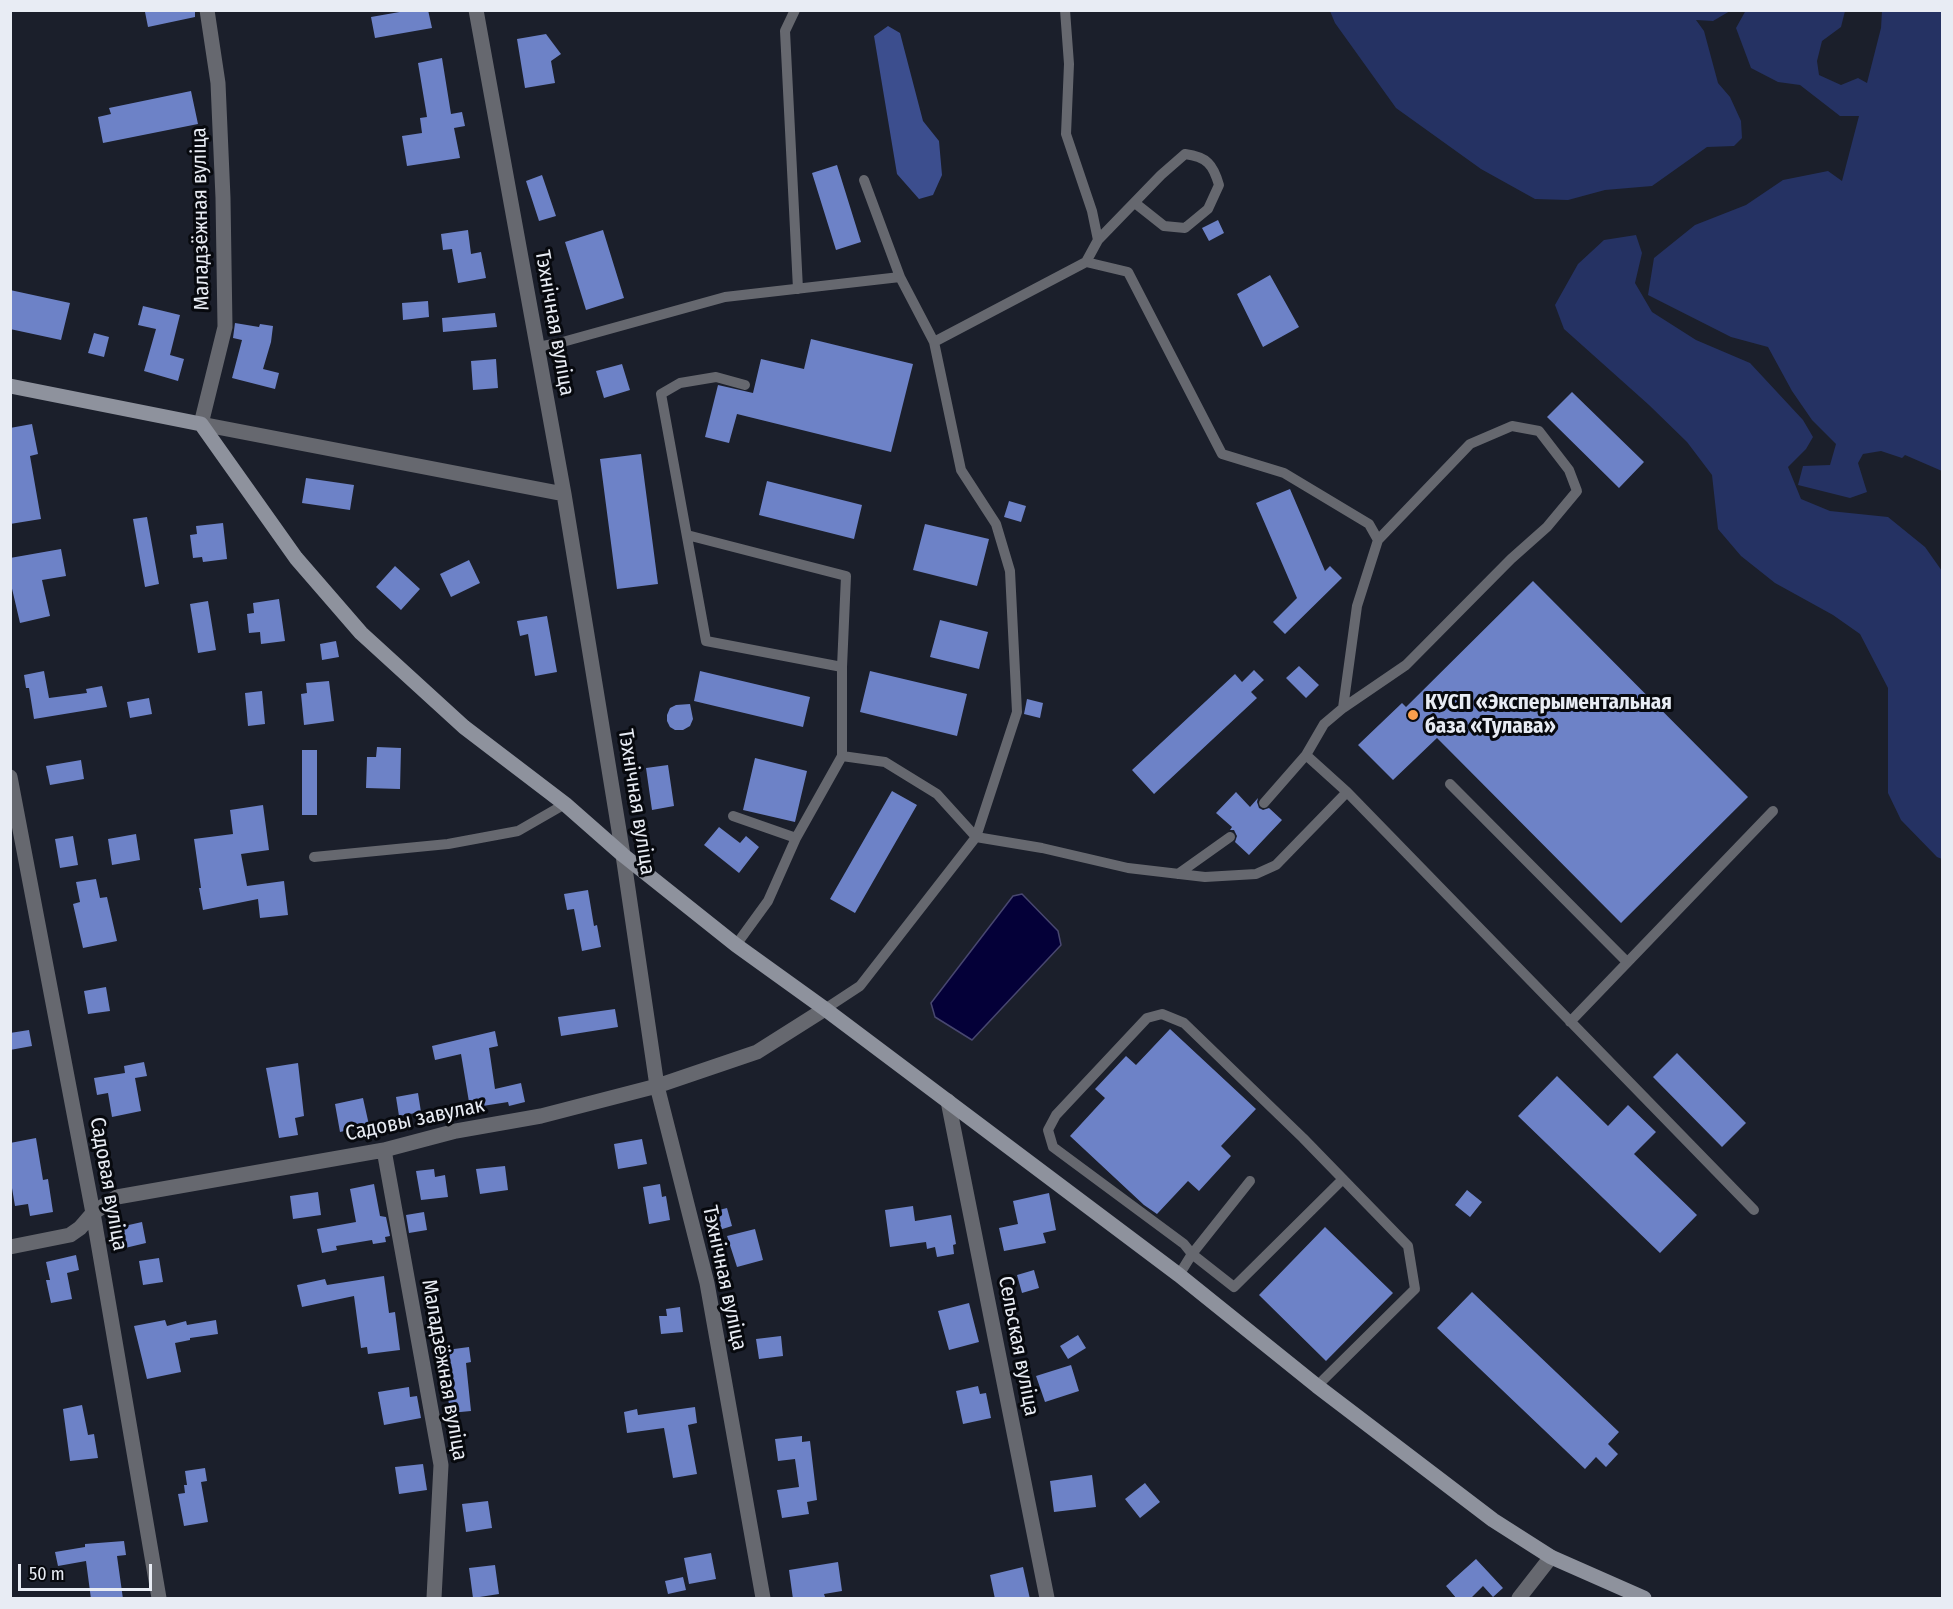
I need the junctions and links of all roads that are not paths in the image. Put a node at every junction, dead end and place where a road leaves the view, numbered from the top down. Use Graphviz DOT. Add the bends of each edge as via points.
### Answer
graph roads {
  1 [pos="207,10"];
  2 [pos="476,10"];
  3 [pos="795,10"];
  4 [pos="1065,10"];
  5 [pos="864,180"];
  6 [pos="1135,203"];
  7 [pos="1098,240"];
  8 [pos="1086,262"];
  9 [pos="900,277"];
  10 [pos="798,288"];
  11 [pos="934,342"];
  12 [pos="537,347"];
  13 [pos="745,385"];
  14 [pos="10,386"];
  15 [pos="201,424"];
  16 [pos="564,494"];
  17 [pos="687,535"];
  18 [pos="1378,540"];
  19 [pos="842,667"];
  20 [pos="1342,708"];
  21 [pos="1306,754"];
  22 [pos="842,756"];
  23 [pos="10,777"];
  24 [pos="1450,784"];
  25 [pos="1347,792"];
  26 [pos="1264,803"];
  27 [pos="565,804"];
  28 [pos="1773,811"];
  29 [pos="733,816"];
  30 [pos="976,837"];
  31 [pos="1230,837"];
  32 [pos="796,838"];
  33 [pos="623,855"];
  34 [pos="314,857"];
  35 [pos="1178,874"];
  36 [pos="736,945"];
  37 [pos="1627,962"];
  38 [pos="825,1009"];
  39 [pos="1570,1022"];
  40 [pos="657,1086"];
  41 [pos="948,1101"];
  42 [pos="384,1150"];
  43 [pos="1343,1179"];
  44 [pos="1250,1181"];
  45 [pos="1754,1210"];
  46 [pos="93,1213"];
  47 [pos="10,1247"];
  48 [pos="1192,1254"];
  49 [pos="1179,1275"];
  50 [pos="1317,1386"];
  51 [pos="1551,1557"];
  52 [pos="159,1599"];
  53 [pos="434,1599"];
  54 [pos="763,1599"];
  55 [pos="1047,1599"];
  56 [pos="1519,1599"];
  57 [pos="1644,1599"];
  1 -- 15 [label="street, Маладзёжная вуліца" via="218,83 225,327"];
  2 -- 12 [label="street, Тэхнічная вуліца"];
  3 -- 10 [label="lane" via="785,31"];
  4 -- 7 [label="lane" via="1069,64 1066,134"];
  5 -- 9 [label="lane"];
  6 -- 6 [label="lane" via="1185,154 1200,156 1214,169 1219,185 1208,209 1185,228 1164,226"];
  6 -- 7 [label="lane"];
  7 -- 8 [label="lane"];
  8 -- 11 [label="lane"];
  8 -- 18 [label="lane" via="1128,272 1222,454 1284,473 1369,524"];
  9 -- 10 [label="lane"];
  9 -- 11 [label="lane"];
  10 -- 12 [label="lane" via="725,297"];
  11 -- 30 [label="lane" via="962,470 996,524 1010,571 1017,712"];
  12 -- 16 [label="street, Тэхнічная вуліца"];
  13 -- 17 [label="lane" via="716,377 680,383 661,394"];
  14 -- 15 [label="street"];
  15 -- 16 [label="street"];
  15 -- 27 [label="street" via="296,558 361,633 464,727"];
  16 -- 33 [label="street, Тэхнічная вуліца"];
  17 -- 19 [label="lane" via="706,641"];
  17 -- 19 [label="lane" via="846,576"];
  18 -- 20 [label="lane" via="1357,606"];
  18 -- 20 [label="lane" via="1470,444 1512,426 1539,431 1569,470 1577,491 1547,527 1406,665"];
  19 -- 22 [label="lane"];
  20 -- 21 [label="lane" via="1324,724"];
  21 -- 25 [label="lane"];
  21 -- 26 [label="lane"];
  22 -- 30 [label="lane" via="885,762 937,794"];
  22 -- 32 [label="lane"];
  23 -- 46 [label="street, Садовая вуліца"];
  24 -- 37 [label="lane"];
  25 -- 35 [label="lane" via="1276,865 1256,874"];
  25 -- 39 [label="lane"];
  27 -- 33 [label="street"];
  27 -- 34 [label="lane" via="518,831 448,844"];
  28 -- 37 [label="lane"];
  29 -- 32 [label="lane"];
  30 -- 35 [label="lane" via="1128,868"];
  30 -- 38 [label="lane" via="860,986"];
  31 -- 35 [label="lane"];
  32 -- 36 [label="lane" via="768,902"];
  33 -- 36 [label="street"];
  33 -- 40 [label="street, Тэхнічная вуліца"];
  36 -- 38 [label="street"];
  37 -- 39 [label="lane"];
  38 -- 40 [label="street, Садовы завулак" via="757,1052"];
  38 -- 41 [label="street"];
  39 -- 45 [label="lane"];
  40 -- 42 [label="street, Садовы завулак"];
  40 -- 54 [label="street, Тэхнічная вуліца" via="707,1283"];
  41 -- 49 [label="street"];
  41 -- 55 [label="street, Сельская вуліца"];
  42 -- 46 [label="street, Садовы завулак" via="117,1197"];
  42 -- 53 [label="street, Маладзёжная вуліца" via="441,1465"];
  43 -- 48 [label="lane" via="1234,1287"];
  43 -- 48 [label="lane" via="1184,1023 1162,1014 1147,1018 1056,1115 1048,1130 1053,1147 1184,1244"];
  43 -- 50 [label="lane" via="1408,1246 1415,1289"];
  44 -- 48 [label="lane"];
  46 -- 47 [label="street, Садовы завулак" via="70,1235"];
  46 -- 52 [label="street, Садовая вуліца"];
  48 -- 49 [label="lane"];
  49 -- 50 [label="street"];
  50 -- 51 [label="street" via="1493,1520"];
  51 -- 56 [label="street"];
  51 -- 57 [label="street"];
}
